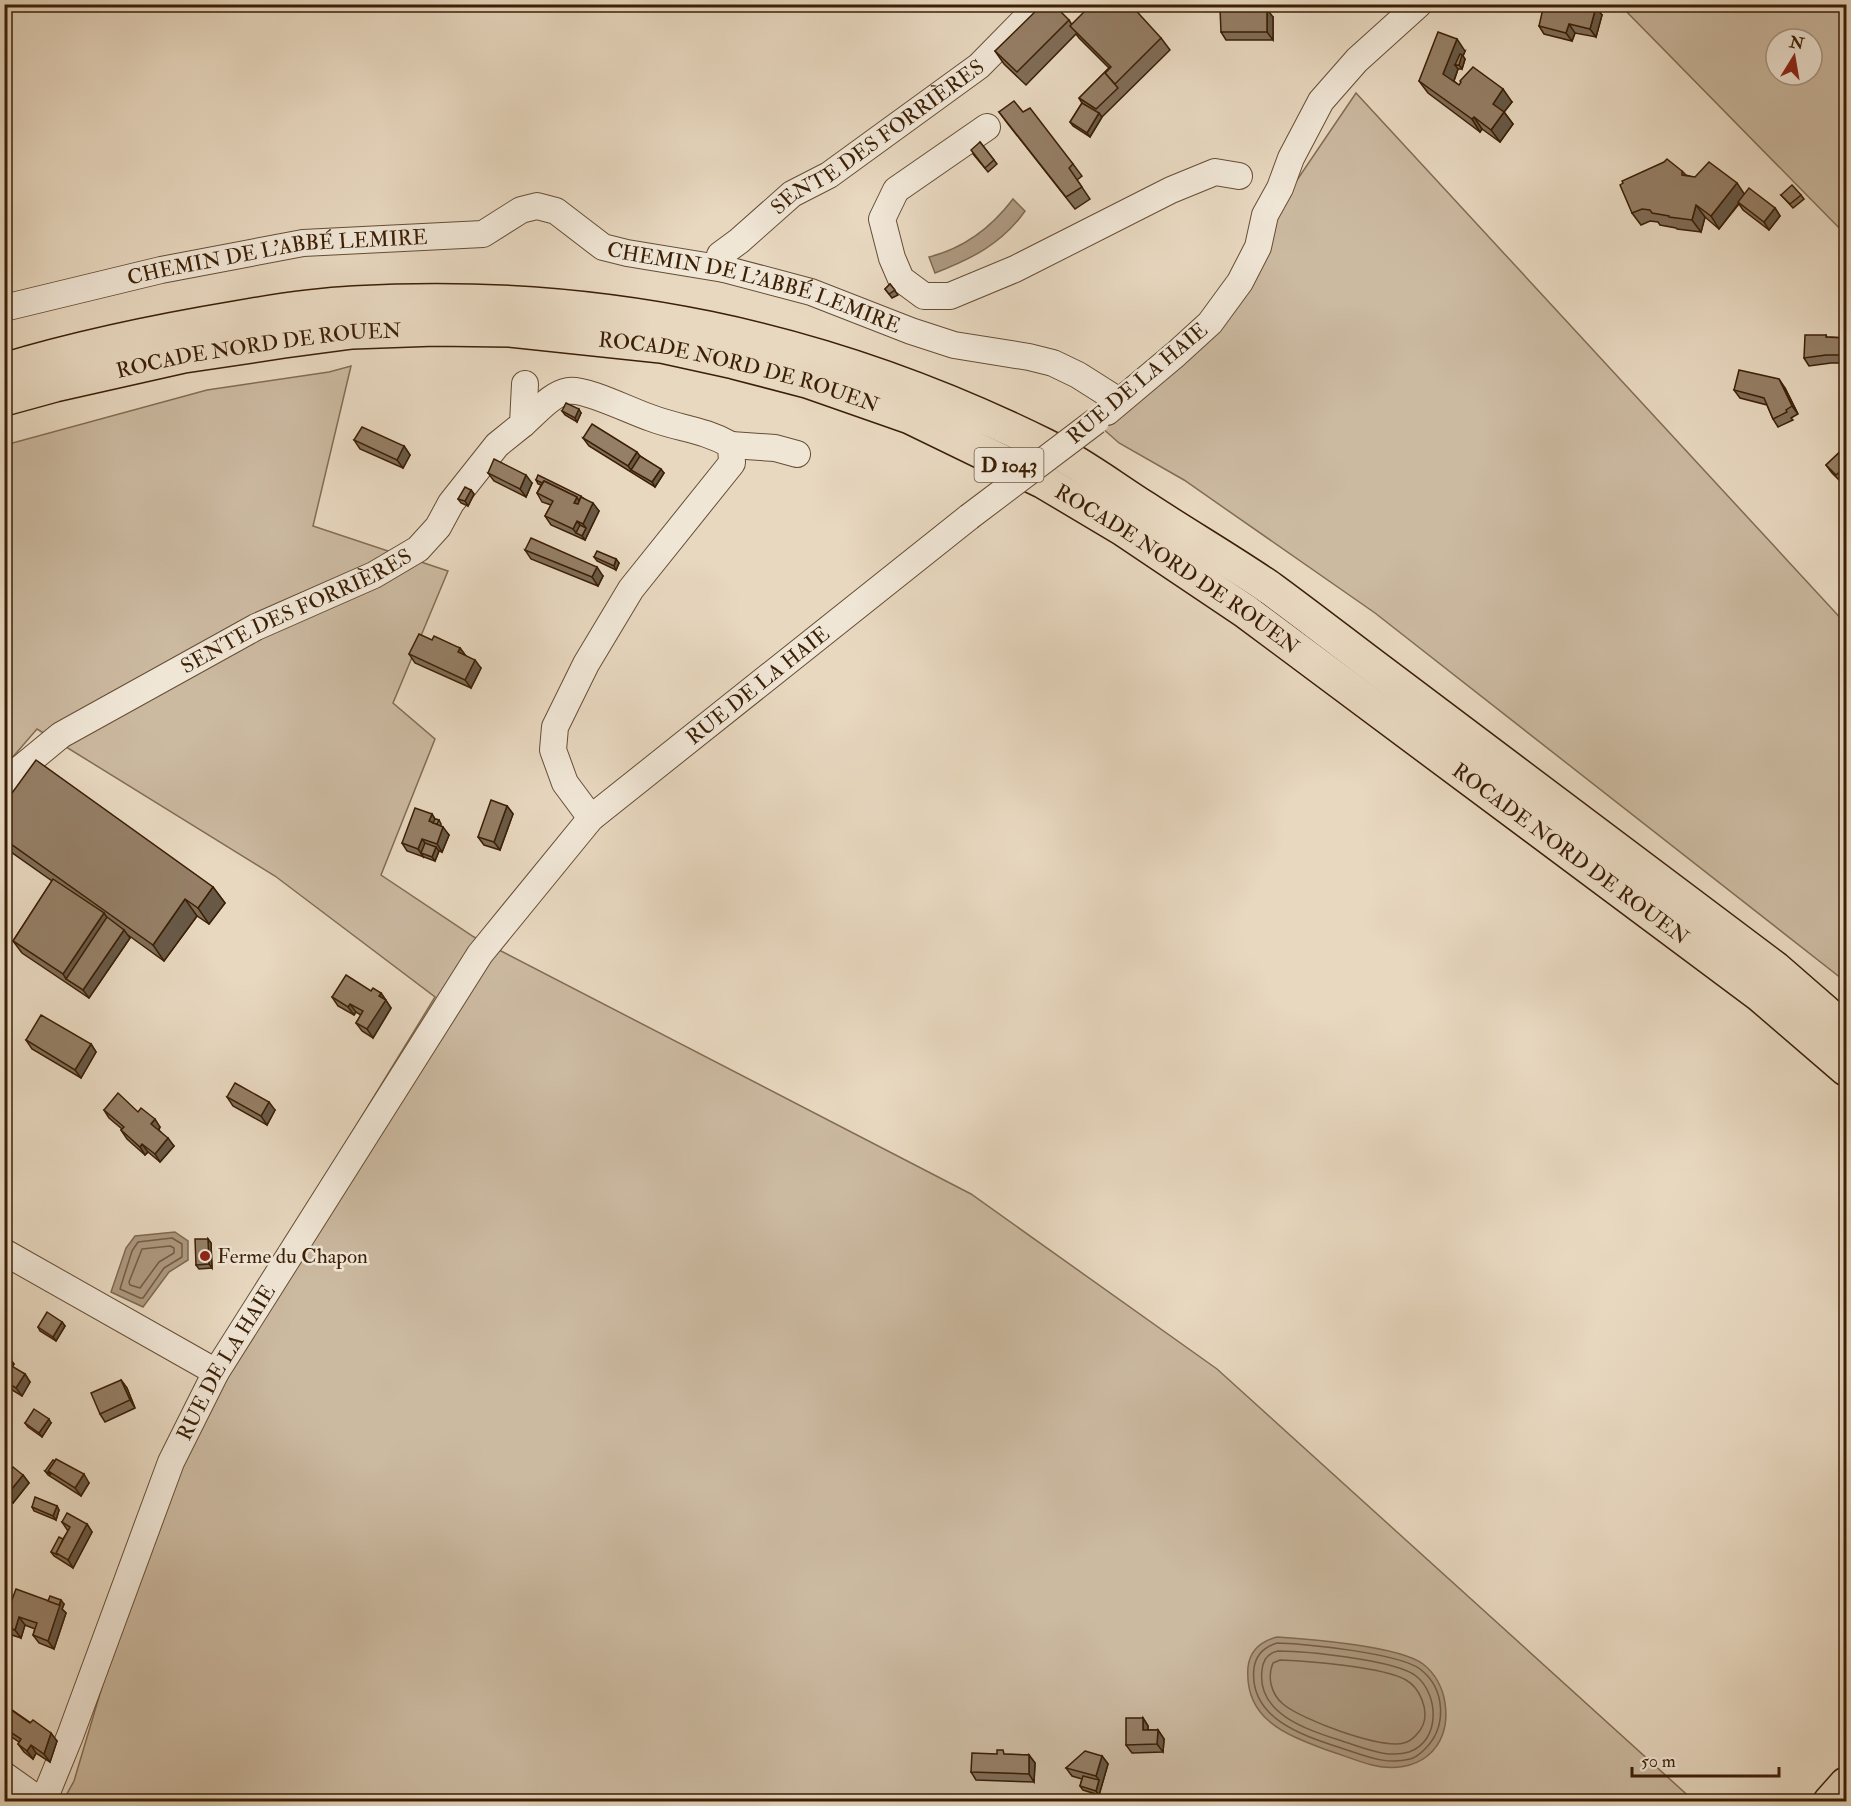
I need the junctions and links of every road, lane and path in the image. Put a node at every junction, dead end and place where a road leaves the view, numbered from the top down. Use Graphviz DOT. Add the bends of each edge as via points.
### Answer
graph roads {
  1 [pos="1040,4"];
  2 [pos="1419,4"];
  3 [pos="987,126"];
  4 [pos="1239,176"];
  5 [pos="724,269"];
  6 [pos="4,308"];
  7 [pos="4,370"];
  8 [pos="525,384"];
  9 [pos="4,399"];
  10 [pos="1119,401"];
  11 [pos="523,424"];
  12 [pos="731,445"];
  13 [pos="797,454"];
  14 [pos="4,782"];
  15 [pos="591,818"];
  16 [pos="1846,1029"];
  17 [pos="1846,1069"];
  18 [pos="4,1252"];
  19 [pos="216,1372"];
  20 [pos="4,1775"];
  21 [pos="1846,1785"];
  22 [pos="43,1802"];
  23 [pos="1830,1802"];
  1 -- 5 [label="street, SENTE DES FORRIÈRES" via="979,66 829,175 792,194 720,255"];
  2 -- 10 [label="street, RUE DE LA HAIE" via="1357,60 1321,101 1265,215 1258,247 1240,282 1210,323"];
  3 -- 4 [label="street" via="896,190 882,219 901,279 924,296 950,296 1215,172"];
  5 -- 6 [label="street, CHEMIN DE L'ABBÉ LEMIRE" via="603,247 556,211 537,206 521,210 483,234 303,243 161,270"];
  5 -- 10 [label="street, CHEMIN DE L'ABBÉ LEMIRE" via="810,292 954,345 1053,363"];
  7 -- 16 [label="main road, ROCADE NORD DE ROUEN / D 1043" via="178,328 264,313 349,303 512,301 664,318 740,334 814,354 949,401 1049,447 1268,587 1776,969"];
  8 -- 11 [label="street"];
  9 -- 17 [label="main road, ROCADE NORD DE ROUEN / D 1043" via="184,356 284,341 352,332 499,330 661,346 807,381 910,417 1044,482 1123,529 1245,611 1760,995"];
  10 -- 15 [label="street, RUE DE LA HAIE, bridge"];
  11 -- 12 [label="street" via="557,394 569,390 654,420 713,435"];
  11 -- 14 [label="street, SENTE DES FORRIÈRES" via="497,445 418,549 374,575 256,627 61,735"];
  12 -- 13 [label="street" via="776,448"];
  12 -- 15 [label="street" via="732,463 630,589 555,727 553,750 565,783"];
  15 -- 19 [label="street, RUE DE LA HAIE" via="480,954"];
  18 -- 19 [label="street"];
  19 -- 22 [label="street, RUE DE LA HAIE" via="171,1462"];
  20 -- 22 [label="street"];
  21 -- 23 [label="main road"];
}
